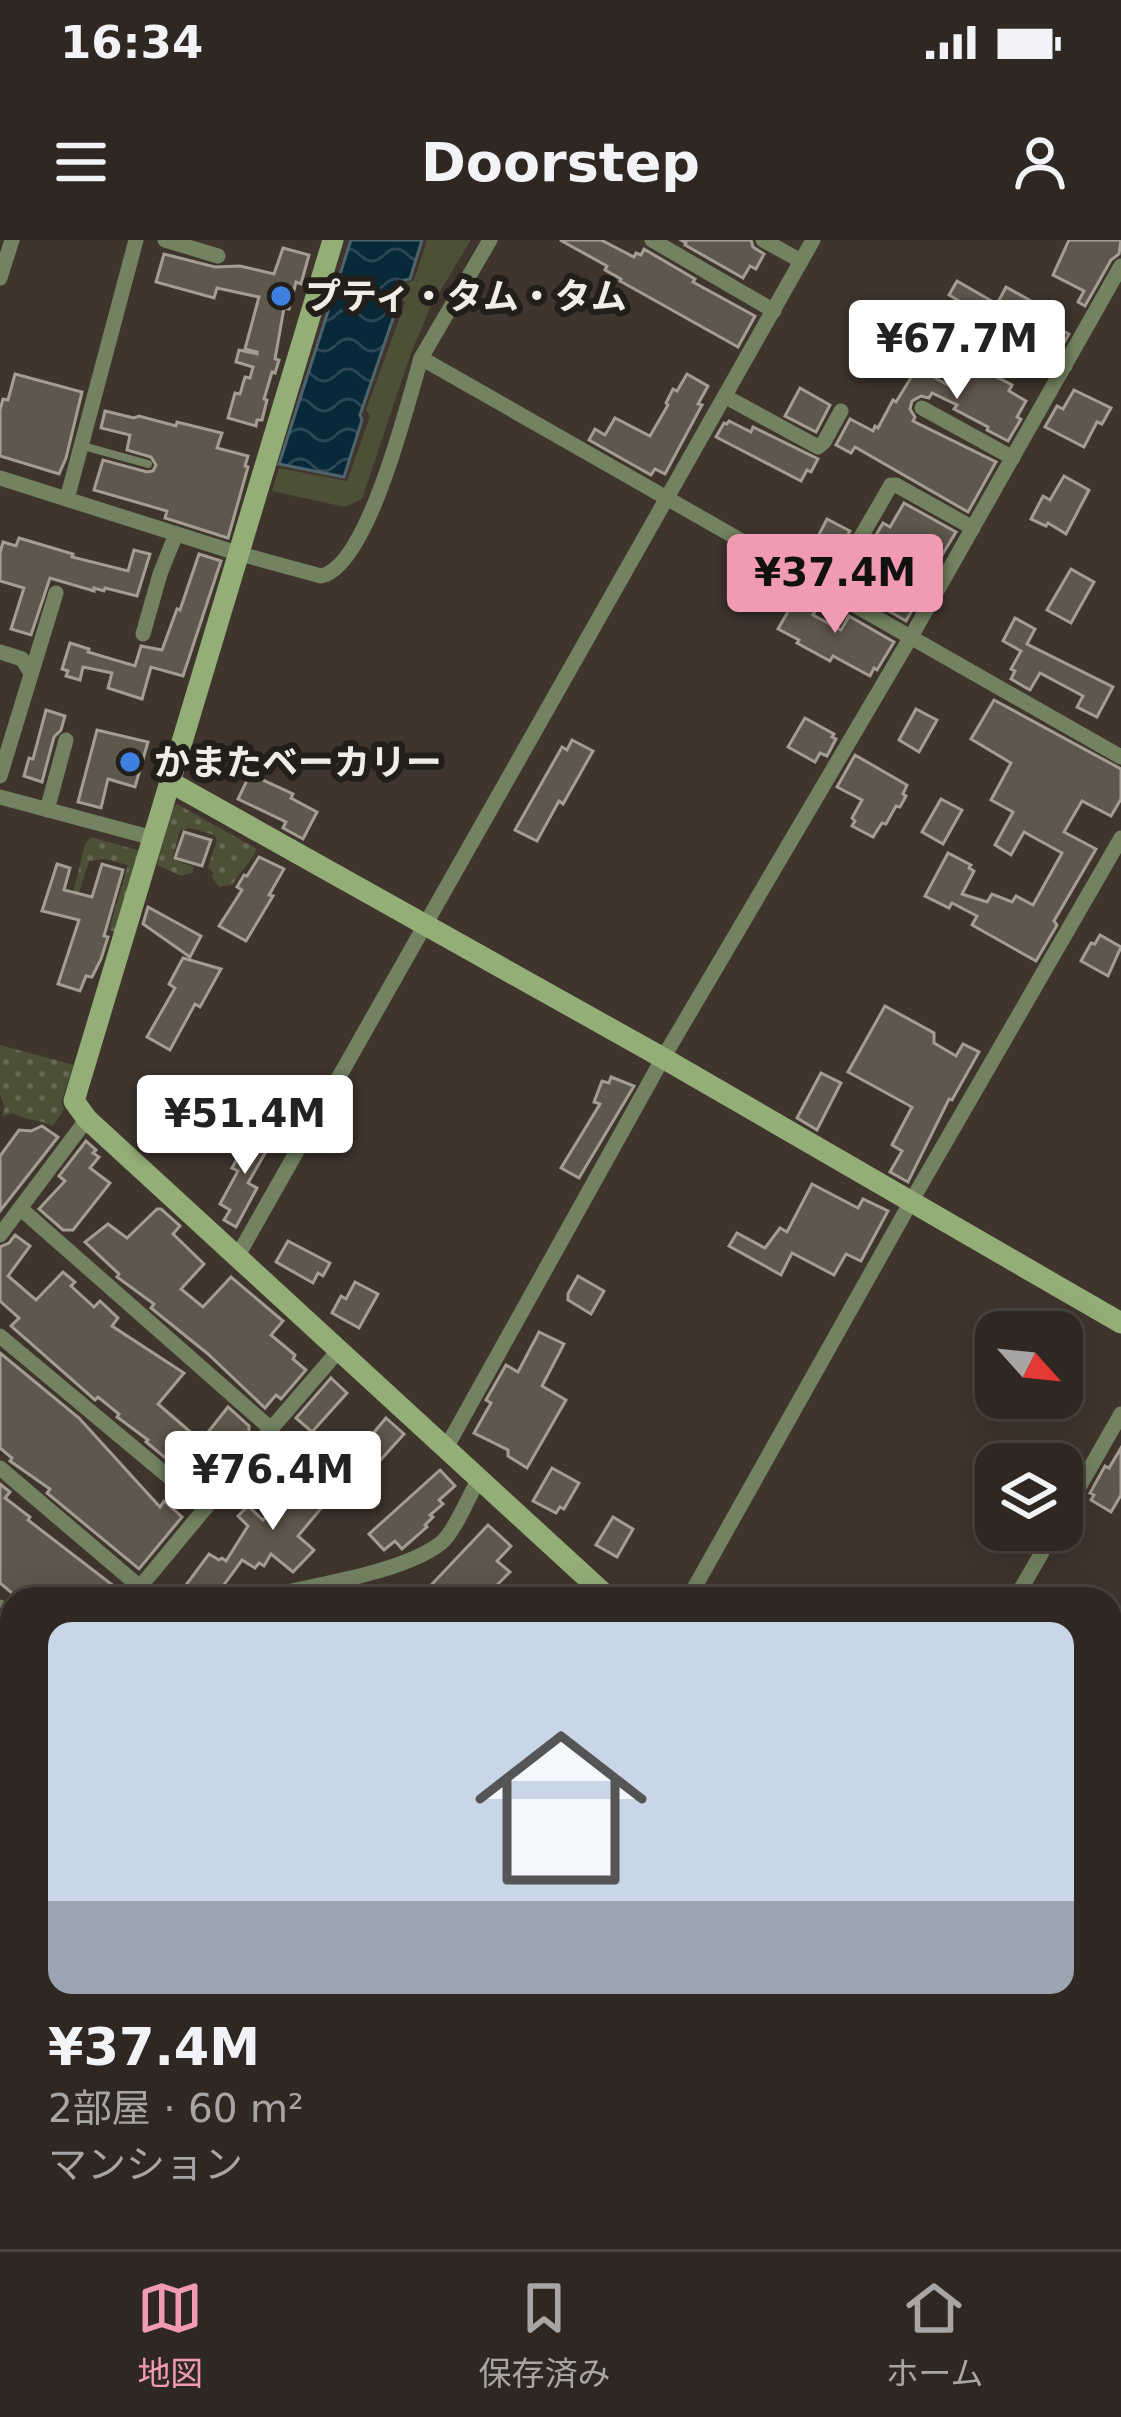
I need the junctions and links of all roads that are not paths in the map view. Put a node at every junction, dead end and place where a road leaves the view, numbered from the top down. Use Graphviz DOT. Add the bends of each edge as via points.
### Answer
graph roads {
  1 [pos="12,240"];
  2 [pos="136,240"];
  3 [pos="164,240"];
  4 [pos="333,240"];
  5 [pos="490,240"];
  6 [pos="652,240"];
  7 [pos="763,240"];
  8 [pos="813,240"];
  9 [pos="218,256"];
  10 [pos="801,262"];
  11 [pos="1121,266"];
  12 [pos="0,278"];
  13 [pos="774,311"];
  14 [pos="985,324"];
  15 [pos="421,358"];
  16 [pos="1065,366"];
  17 [pos="726,397"];
  18 [pos="922,408"];
  19 [pos="841,411"];
  20 [pos="82,446"];
  21 [pos="1013,458"];
  22 [pos="148,464"];
  23 [pos="0,478"];
  24 [pos="670,497"];
  25 [pos="67,499"];
  26 [pos="973,529"];
  27 [pos="176,534"];
  28 [pos="240,554"];
  29 [pos="830,590"];
  30 [pos="56,592"];
  31 [pos="142,634"];
  32 [pos="912,635"];
  33 [pos="0,652"];
  34 [pos="31,673"];
  35 [pos="66,740"];
  36 [pos="1121,757"];
  37 [pos="0,776"];
  38 [pos="170,782"];
  39 [pos="0,797"];
  40 [pos="47,810"];
  41 [pos="153,838"];
  42 [pos="1121,838"];
  43 [pos="426,927"];
  44 [pos="663,1058"];
  45 [pos="86,1119"];
  46 [pos="912,1200"];
  47 [pos="20,1208"];
  48 [pos="0,1235"];
  49 [pos="237,1257"];
  50 [pos="1121,1323"];
  51 [pos="0,1336"];
  52 [pos="340,1349"];
  53 [pos="1121,1414"];
  54 [pos="271,1429"];
  55 [pos="446,1448"];
  56 [pos="0,1468"];
  57 [pos="479,1479"];
  58 [pos="1083,1480"];
  59 [pos="206,1508"];
  60 [pos="1043,1551"];
  61 [pos="129,1587"];
  62 [pos="140,1587"];
  63 [pos="307,1587"];
  64 [pos="597,1587"];
  65 [pos="695,1587"];
  66 [pos="1023,1587"];
  1 -- 12 [label="street"];
  2 -- 20 [label="street"];
  3 -- 9 [label="street"];
  4 -- 28 [label="street"];
  5 -- 15 [label="street"];
  6 -- 13 [label="street"];
  7 -- 10 [label="street"];
  8 -- 10 [label="street"];
  10 -- 13 [label="street"];
  11 -- 16 [label="street"];
  13 -- 17 [label="street"];
  14 -- 16 [label="street"];
  15 -- 24 [label="street"];
  15 -- 28 [label="street" via="380,495 338,569 321,576"];
  16 -- 21 [label="street"];
  17 -- 19 [label="street" via="818,447"];
  17 -- 24 [label="street"];
  18 -- 21 [label="street"];
  20 -- 22 [label="lane"];
  20 -- 25 [label="street"];
  21 -- 26 [label="street"];
  23 -- 25 [label="street"];
  24 -- 29 [label="street"];
  24 -- 43 [label="street"];
  25 -- 27 [label="street"];
  26 -- 29 [label="street" via="891,485"];
  26 -- 32 [label="street"];
  27 -- 28 [label="street"];
  27 -- 31 [label="street"];
  28 -- 38 [label="street"];
  29 -- 32 [label="street"];
  30 -- 34 [label="street"];
  32 -- 36 [label="street"];
  32 -- 44 [label="street"];
  33 -- 34 [label="street" via="22,659"];
  34 -- 37 [label="street"];
  35 -- 40 [label="street"];
  38 -- 41 [label="street"];
  38 -- 43 [label="street"];
  39 -- 40 [label="street"];
  40 -- 41 [label="street"];
  41 -- 45 [label="street" via="76,1091"];
  42 -- 46 [label="street"];
  43 -- 44 [label="street"];
  43 -- 49 [label="street"];
  44 -- 46 [label="street"];
  44 -- 55 [label="street"];
  45 -- 47 [label="street"];
  45 -- 49 [label="street"];
  46 -- 50 [label="street"];
  46 -- 65 [label="street"];
  47 -- 48 [label="street"];
  47 -- 54 [label="street"];
  49 -- 52 [label="street"];
  51 -- 59 [label="street"];
  52 -- 54 [label="street"];
  52 -- 55 [label="street"];
  53 -- 58 [label="street"];
  54 -- 59 [label="street"];
  55 -- 57 [label="street"];
  56 -- 61 [label="street"];
  57 -- 63 [label="street" via="442,1542"];
  57 -- 64 [label="street"];
  59 -- 62 [label="street"];
  60 -- 66 [label="street"];
}
